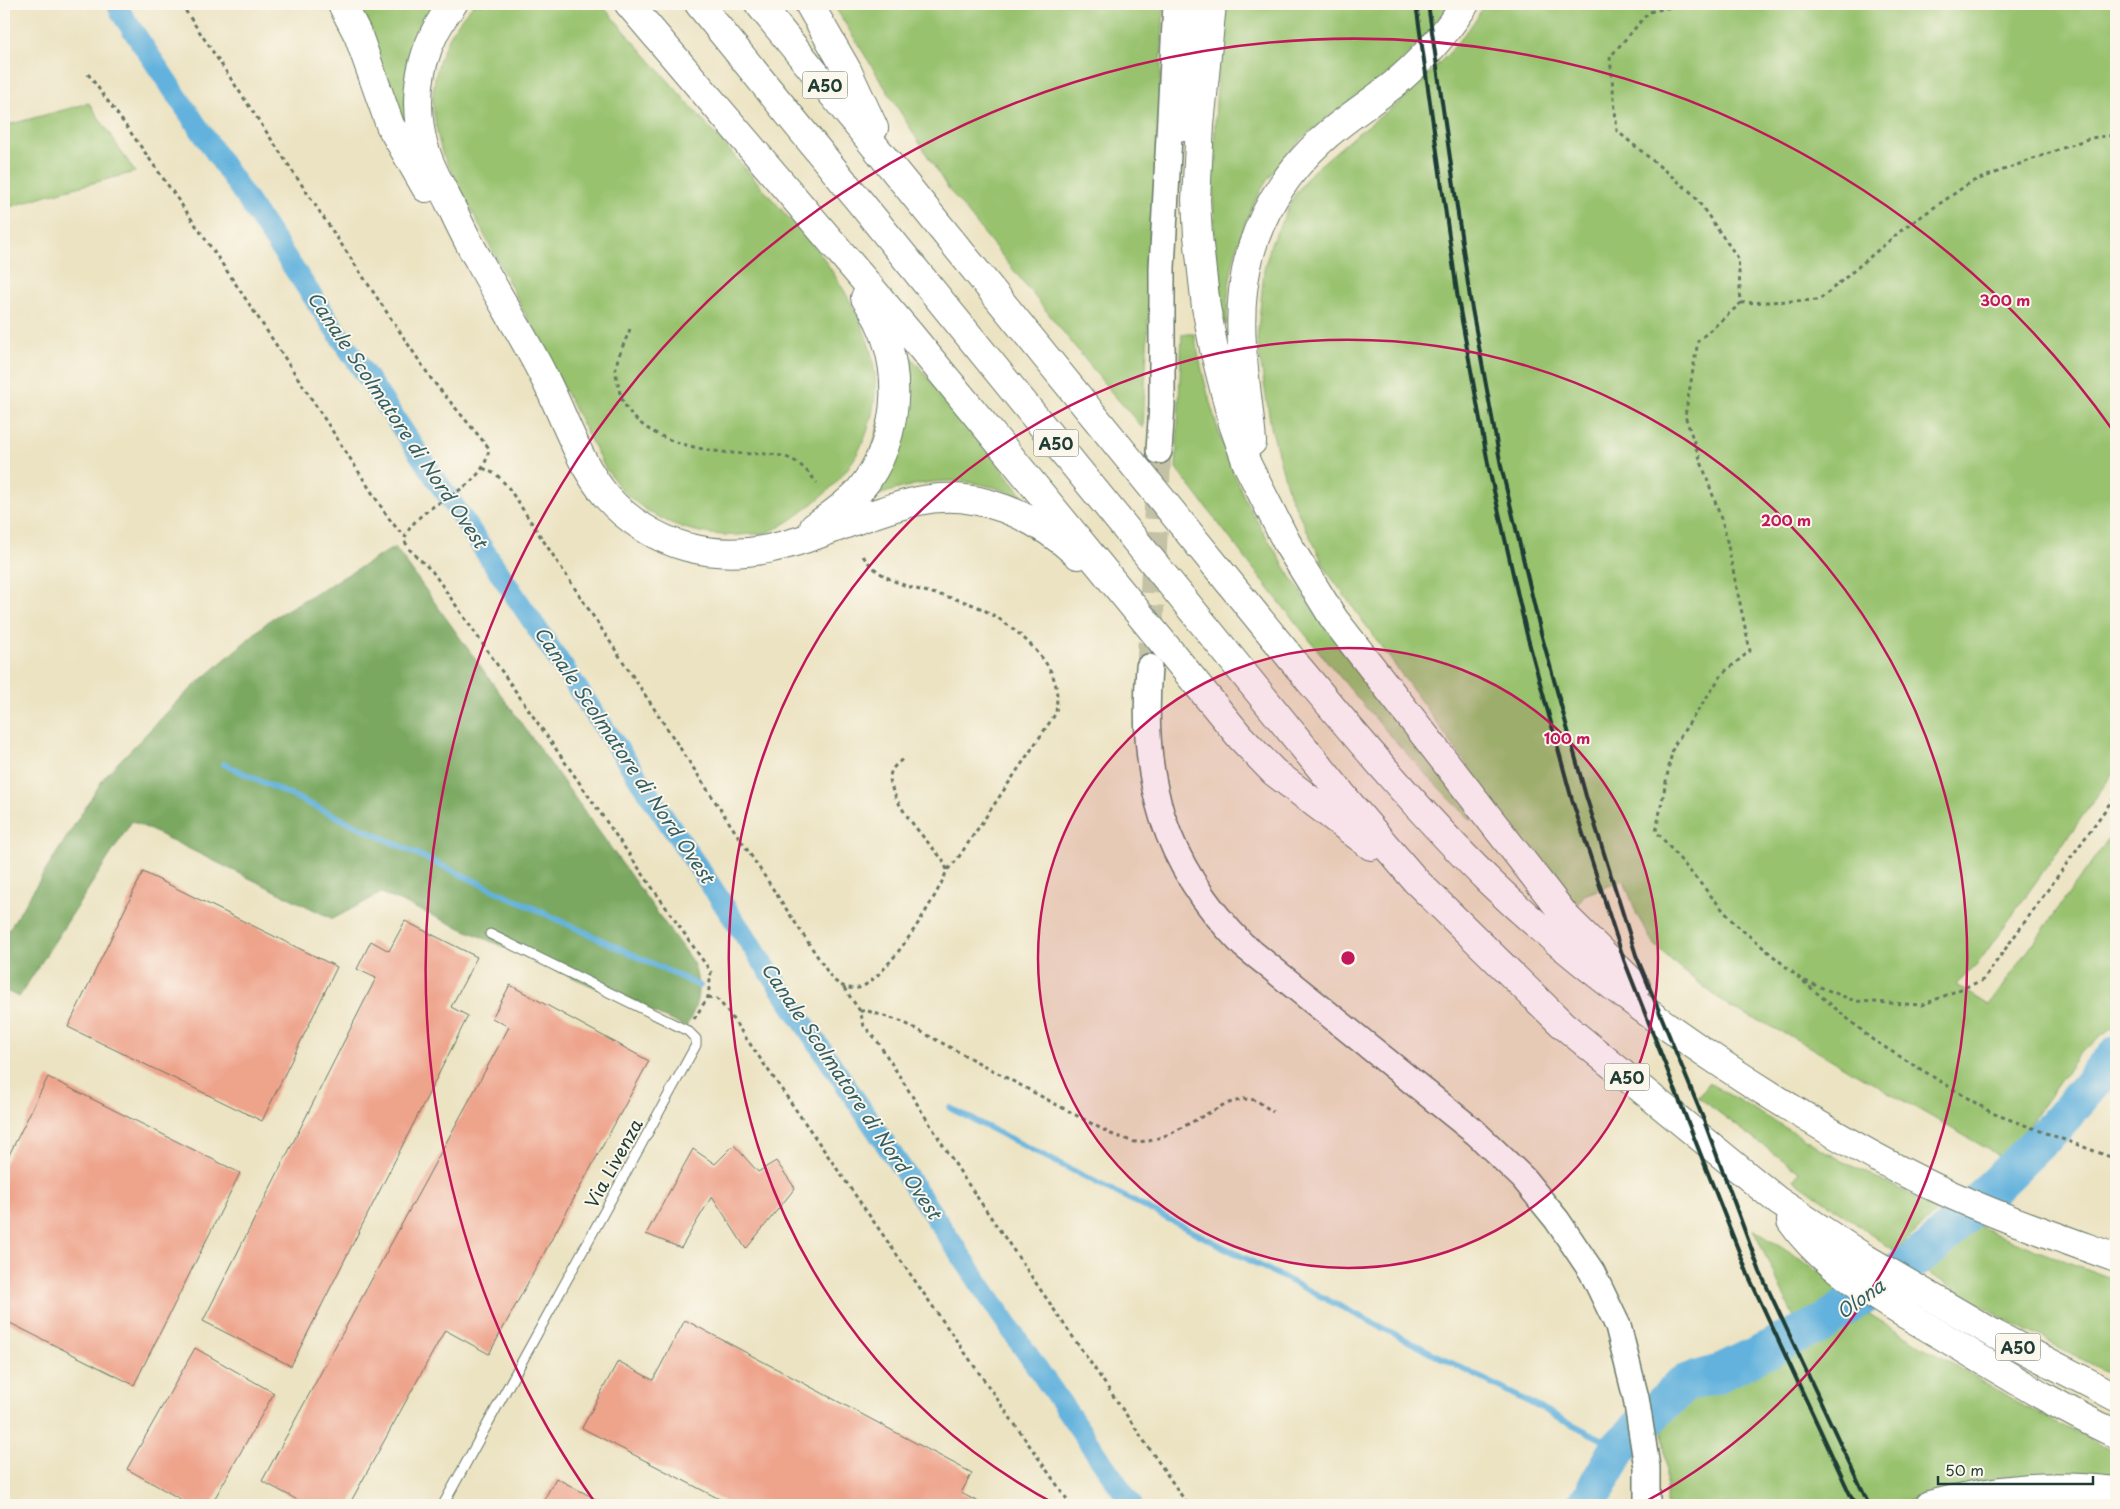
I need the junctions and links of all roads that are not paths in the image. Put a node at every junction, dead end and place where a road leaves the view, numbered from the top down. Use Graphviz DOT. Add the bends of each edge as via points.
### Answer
graph roads {
  1 [pos="342,4"];
  2 [pos="453,4"];
  3 [pos="628,4"];
  4 [pos="699,4"];
  5 [pos="759,4"];
  6 [pos="808,4"];
  7 [pos="1194,4"];
  8 [pos="1465,4"];
  9 [pos="892,166"];
  10 [pos="797,204"];
  11 [pos="476,256"];
  12 [pos="1159,451"];
  13 [pos="1263,497"];
  14 [pos="783,546"];
  15 [pos="1126,600"];
  16 [pos="1149,667"];
  17 [pos="1416,881"];
  18 [pos="490,934"];
  19 [pos="1701,1050"];
  20 [pos="1778,1201"];
  21 [pos="2116,1258"];
  22 [pos="2116,1397"];
  23 [pos="2116,1434"];
  24 [pos="2116,1491"];
  25 [pos="443,1505"];
  26 [pos="1647,1505"];
  27 [pos="1929,1505"];
  1 -- 11 [label="highway" via="358,36 390,125 406,156 430,195"];
  2 -- 11 [label="highway" via="433,35 420,71 420,129 429,164"];
  3 -- 10 [label="highway"];
  4 -- 17 [label="highway, A50" via="1322,770"];
  5 -- 9 [label="highway, A50"];
  6 -- 9 [label="highway" via="847,70"];
  7 -- 12 [label="main road" via="1182,220"];
  7 -- 13 [label="highway" via="1200,125 1196,200 1206,307 1233,424"];
  8 -- 13 [label="highway" via="1445,33 1413,67 1317,143 1299,162 1277,191 1255,238 1244,282 1242,319 1245,385"];
  9 -- 19 [label="highway, A50" via="1286,652 1434,825 1553,939 1615,989"];
  10 -- 14 [label="highway" via="879,322 888,344 895,394 890,428 882,452 859,490 842,508"];
  10 -- 15 [label="highway" via="910,334 1066,522"];
  11 -- 14 [label="highway" via="544,377 588,470 615,505 655,534 686,547 745,553"];
  13 -- 19 [label="highway" via="1334,619 1562,911"];
  14 -- 15 [label="highway" via="920,500 975,500 1017,514 1050,532"];
  15 -- 17 [label="highway" via="1254,753 1274,772"];
  16 -- 26 [label="main road" via="1146,719 1152,778 1173,848 1196,889 1211,911 1243,945 1476,1133 1523,1178 1557,1220 1592,1272 1618,1326 1636,1398 1647,1467"];
  17 -- 20 [label="highway, A50" via="1562,1024"];
  18 -- 25 [label="lane, Via Livenza" via="688,1031 696,1039 693,1052"];
  19 -- 21 [label="highway, A50" via="1785,1105 1934,1187 2001,1217"];
  20 -- 22 [label="highway, A50" via="1865,1258 1996,1335"];
  20 -- 23 [label="highway" via="1810,1244 1844,1274 2028,1388"];
  24 -- 27 [label="highway" via="2031,1486 1972,1494"];
}
